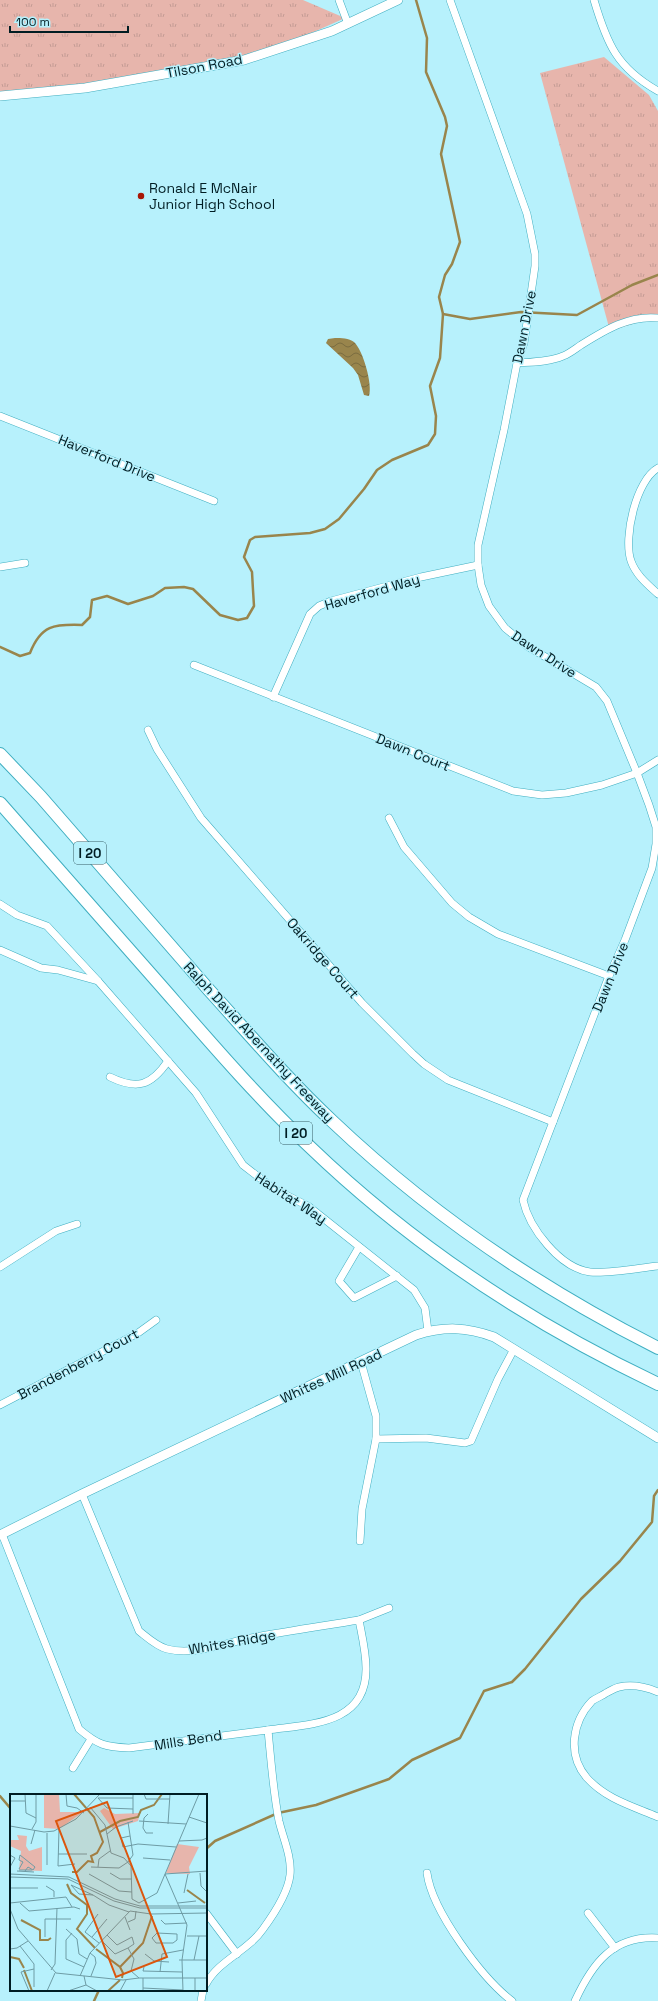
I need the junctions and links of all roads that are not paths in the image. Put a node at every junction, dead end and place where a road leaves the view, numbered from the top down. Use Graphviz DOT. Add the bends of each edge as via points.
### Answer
graph roads {
  1 [pos="339,0"];
  2 [pos="398,0"];
  3 [pos="450,0"];
  4 [pos="594,0"];
  5 [pos="348,24"];
  6 [pos="658,91"];
  7 [pos="0,97"];
  8 [pos="658,318"];
  9 [pos="517,363"];
  10 [pos="0,416"];
  11 [pos="658,468"];
  12 [pos="214,501"];
  13 [pos="25,563"];
  14 [pos="478,565"];
  15 [pos="0,567"];
  16 [pos="658,594"];
  17 [pos="194,665"];
  18 [pos="273,697"];
  19 [pos="148,730"];
  20 [pos="0,754"];
  21 [pos="658,760"];
  22 [pos="638,773"];
  23 [pos="0,803"];
  24 [pos="389,818"];
  25 [pos="0,904"];
  26 [pos="0,950"];
  27 [pos="609,976"];
  28 [pos="98,981"];
  29 [pos="168,1061"];
  30 [pos="110,1077"];
  31 [pos="553,1122"];
  32 [pos="77,1224"];
  33 [pos="359,1247"];
  34 [pos="658,1266"];
  35 [pos="0,1267"];
  36 [pos="397,1276"];
  37 [pos="156,1320"];
  38 [pos="428,1331"];
  39 [pos="658,1348"];
  40 [pos="514,1349"];
  41 [pos="361,1362"];
  42 [pos="658,1384"];
  43 [pos="0,1405"];
  44 [pos="658,1438"];
  45 [pos="376,1439"];
  46 [pos="82,1494"];
  47 [pos="1,1534"];
  48 [pos="360,1541"];
  49 [pos="389,1608"];
  50 [pos="359,1620"];
  51 [pos="658,1692"];
  52 [pos="268,1730"];
  53 [pos="91,1739"];
  54 [pos="73,1768"];
  55 [pos="658,1817"];
  56 [pos="427,1873"];
  57 [pos="588,1913"];
  58 [pos="207,1914"];
  59 [pos="658,1938"];
  60 [pos="615,1948"];
  61 [pos="237,1954"];
  62 [pos="207,1982"];
  63 [pos="203,1991"];
  64 [pos="201,2001"];
  65 [pos="512,2001"];
  66 [pos="575,2001"];
  1 -- 5 [label="street"];
  2 -- 5 [label="street, Tilson Road"];
  3 -- 9 [label="street, Dawn Drive" via="527,214 533,242 534,279 524,344"];
  4 -- 6 [label="street" via="616,57 630,73"];
  5 -- 7 [label="street, Tilson Road" via="244,60 85,88"];
  8 -- 9 [label="street" via="625,320 563,356 540,362"];
  9 -- 14 [label="street, Dawn Drive" via="503,438 478,545"];
  10 -- 12 [label="street, Haverford Drive"];
  11 -- 16 [label="street" via="645,480 638,495 630,523 628,548 631,562 642,579"];
  13 -- 15 [label="street"];
  14 -- 18 [label="street, Haverford Way" via="421,577 319,606 310,614"];
  14 -- 22 [label="street, Dawn Drive" via="481,586 490,606 505,628 527,646 596,687 607,701"];
  17 -- 18 [label="street, Dawn Court"];
  18 -- 22 [label="street, Dawn Court" via="513,791 542,795 566,793"];
  19 -- 31 [label="street, Oakridge Court" via="157,749 201,818 362,1003 413,1054 448,1080"];
  20 -- 39 [label="highway, Ralph David Abernathy Freeway / I 20" via="41,797 285,1074 364,1151 494,1252 578,1305"];
  21 -- 22 [label="street, Dawn Court"];
  22 -- 27 [label="street, Dawn Drive" via="656,827 656,844 652,868 626,940"];
  23 -- 42 [label="highway, I 20" via="240,1076 340,1174 418,1238 480,1282 564,1335"];
  24 -- 27 [label="street" via="404,847 452,903 469,917 498,934"];
  25 -- 28 [label="street, Habitat Way" via="17,915 47,926"];
  26 -- 28 [label="street" via="41,968"];
  27 -- 31 [label="street, Dawn Drive"];
  28 -- 29 [label="street, Habitat Way"];
  29 -- 30 [label="street" via="152,1080 136,1085"];
  29 -- 33 [label="street, Habitat Way" via="196,1093 243,1165 274,1189 308,1206"];
  31 -- 34 [label="street, Dawn Drive" via="524,1200 537,1232 546,1244 564,1259 587,1271"];
  32 -- 35 [label="street" via="56,1231"];
  33 -- 36 [label="street, Habitat Way"];
  33 -- 36 [label="street" via="339,1281 354,1298"];
  36 -- 38 [label="street, Habitat Way" via="414,1290 420,1299 425,1308"];
  37 -- 43 [label="street, Brandenberry Court" via="138,1333"];
  38 -- 40 [label="street, Whites Mill Road" via="463,1328 494,1337"];
  38 -- 41 [label="street, Whites Mill Road"];
  40 -- 44 [label="street, Whites Mill Road"];
  40 -- 45 [label="street" via="471,1441 465,1443 433,1439"];
  41 -- 45 [label="street" via="376,1416"];
  41 -- 46 [label="street, Whites Mill Road"];
  45 -- 48 [label="street" via="362,1509"];
  46 -- 47 [label="street, Whites Mill Road"];
  46 -- 50 [label="street, Whites Ridge" via="139,1631 155,1644 182,1651 205,1649 250,1638"];
  47 -- 53 [label="street, Mills Bend" via="79,1730"];
  49 -- 50 [label="street, Whites Ridge"];
  50 -- 52 [label="street" via="366,1660 366,1679 361,1693 352,1706 331,1720"];
  51 -- 55 [label="street" via="648,1688 624,1686 593,1700 579,1720 573,1751 586,1777 605,1795"];
  52 -- 53 [label="street, Mills Bend" via="129,1748 106,1747"];
  52 -- 61 [label="street" via="274,1791 290,1876 277,1908 264,1929 254,1942"];
  53 -- 54 [label="street"];
  56 -- 65 [label="street" via="434,1899 461,1942 484,1974"];
  57 -- 60 [label="street"];
  58 -- 61 [label="street"];
  59 -- 60 [label="street" via="646,1937"];
  60 -- 66 [label="street" via="596,1964 586,1977"];
  61 -- 62 [label="street" via="214,1972"];
  63 -- 64 [label="street"];
}
